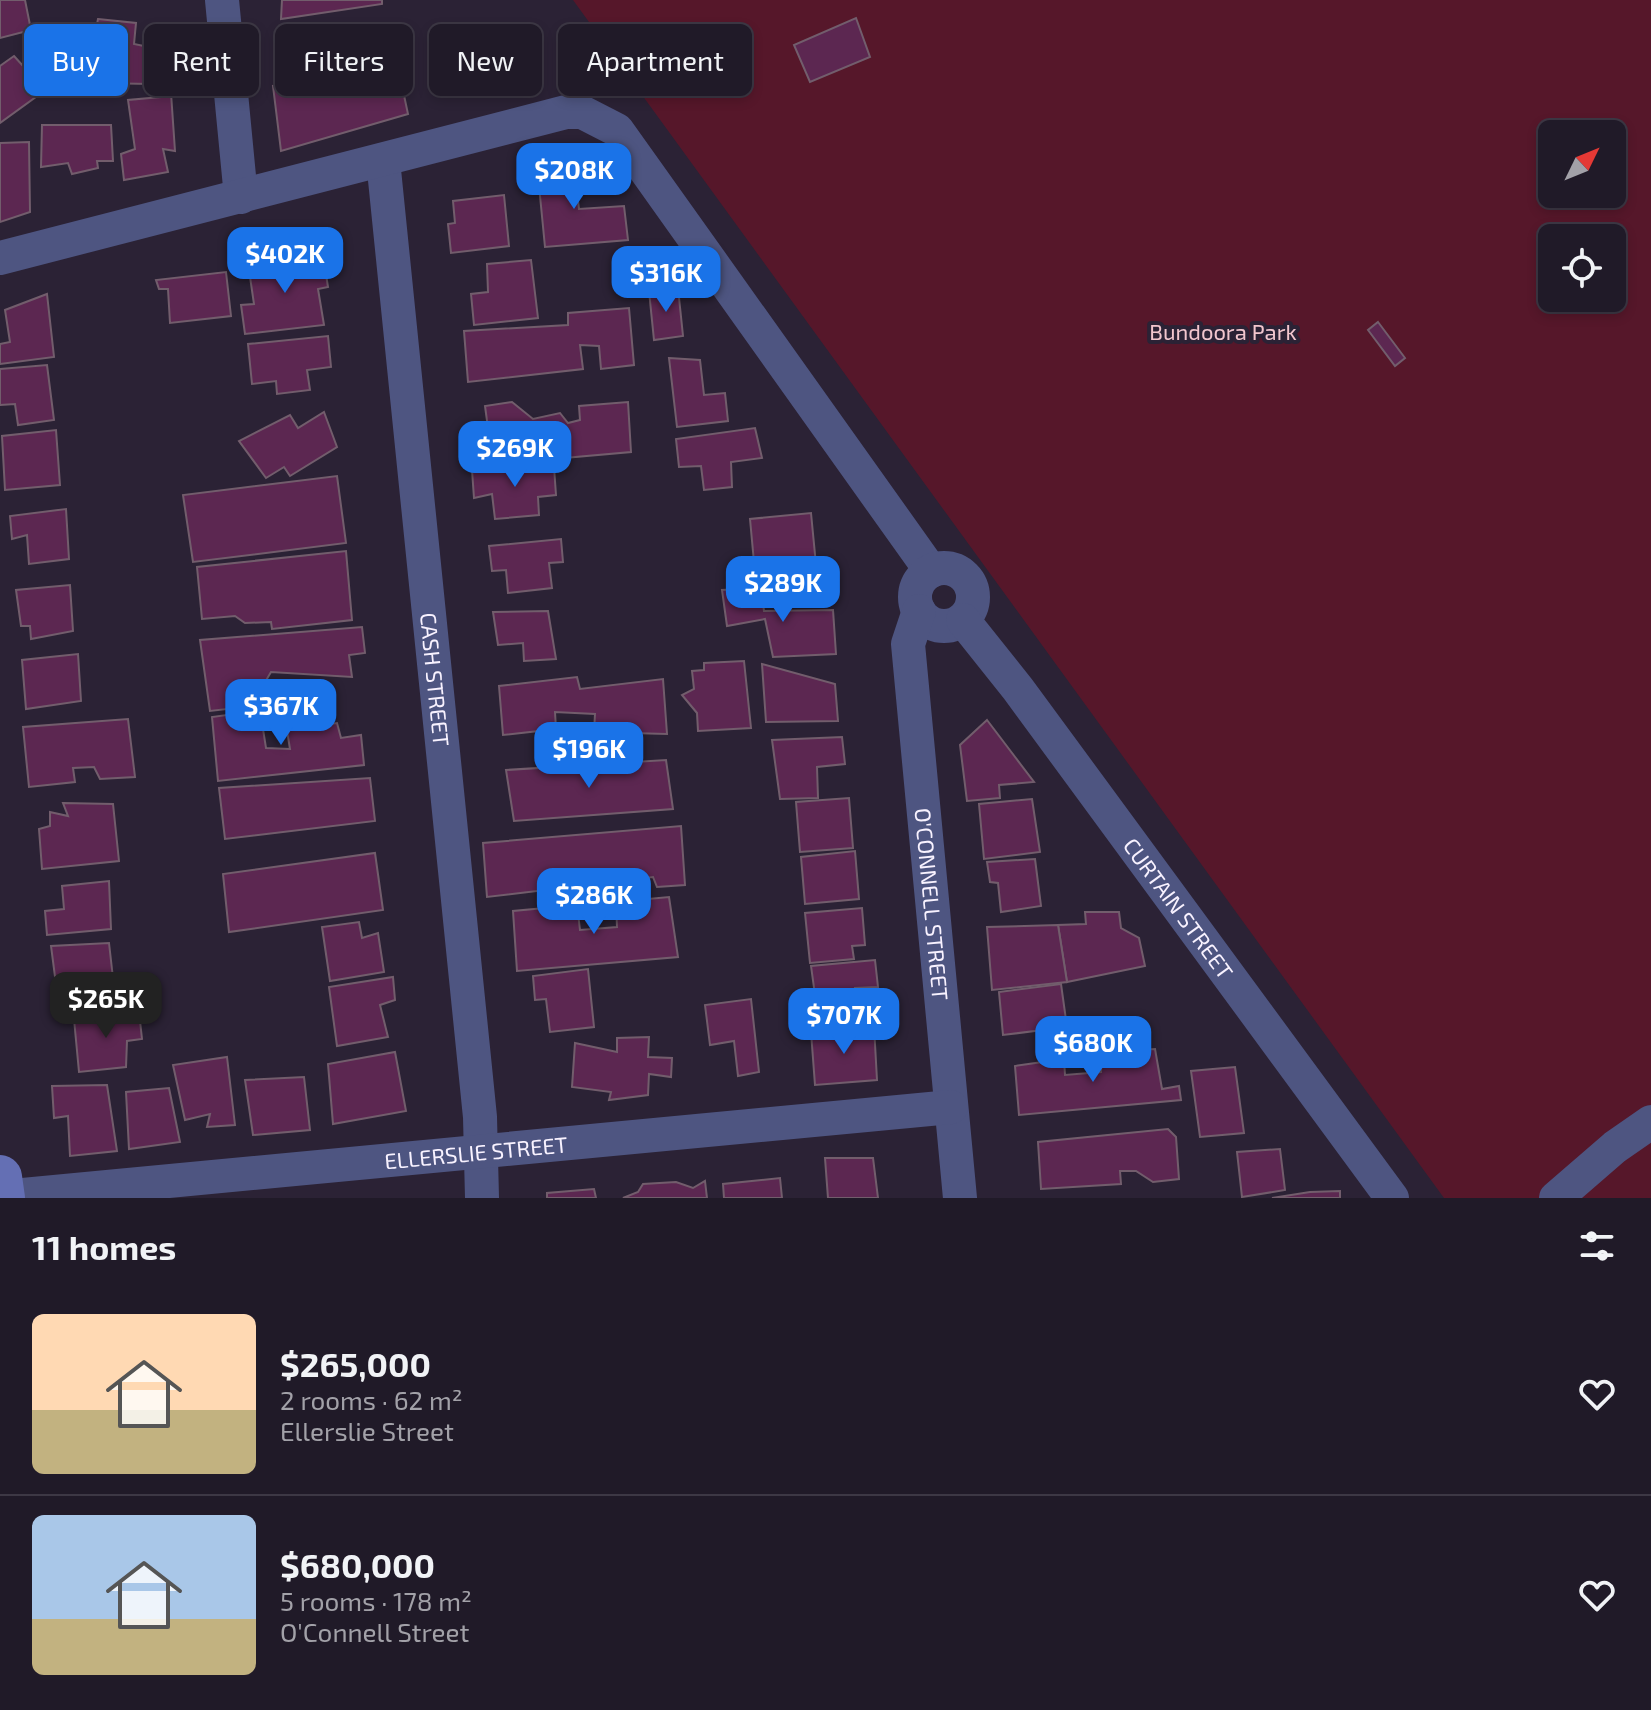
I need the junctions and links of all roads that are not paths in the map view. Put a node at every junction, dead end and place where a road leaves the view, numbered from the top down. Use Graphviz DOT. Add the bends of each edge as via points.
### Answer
graph roads {
  1 [pos="222,0"];
  2 [pos="383,160"];
  3 [pos="241,197"];
  4 [pos="0,258"];
  5 [pos="931,571"];
  6 [pos="919,611"];
  7 [pos="963,620"];
  8 [pos="951,1107"];
  9 [pos="1651,1122"];
  10 [pos="479,1152"];
  11 [pos="2,1192"];
  12 [pos="482,1198"];
  13 [pos="960,1198"];
  14 [pos="1392,1198"];
  15 [pos="1556,1198"];
  1 -- 3 [label="street"];
  2 -- 3 [label="street"];
  2 -- 5 [label="street" via="566,112 582,112 617,130"];
  2 -- 10 [label="street, CASH STREET" via="480,1117"];
  3 -- 4 [label="street"];
  5 -- 6 [label="street" via="917,588"];
  5 -- 7 [label="street" via="952,569 969,581 973,602"];
  6 -- 7 [label="street" via="939,625"];
  6 -- 8 [label="street, O'CONNELL STREET" via="908,644"];
  7 -- 14 [label="street, CURTAIN STREET"];
  8 -- 10 [label="street, ELLERSLIE STREET"];
  8 -- 13 [label="street, O'CONNELL STREET"];
  9 -- 15 [label="street"];
  10 -- 11 [label="street, ELLERSLIE STREET"];
  10 -- 12 [label="street, CASH STREET"];
}
